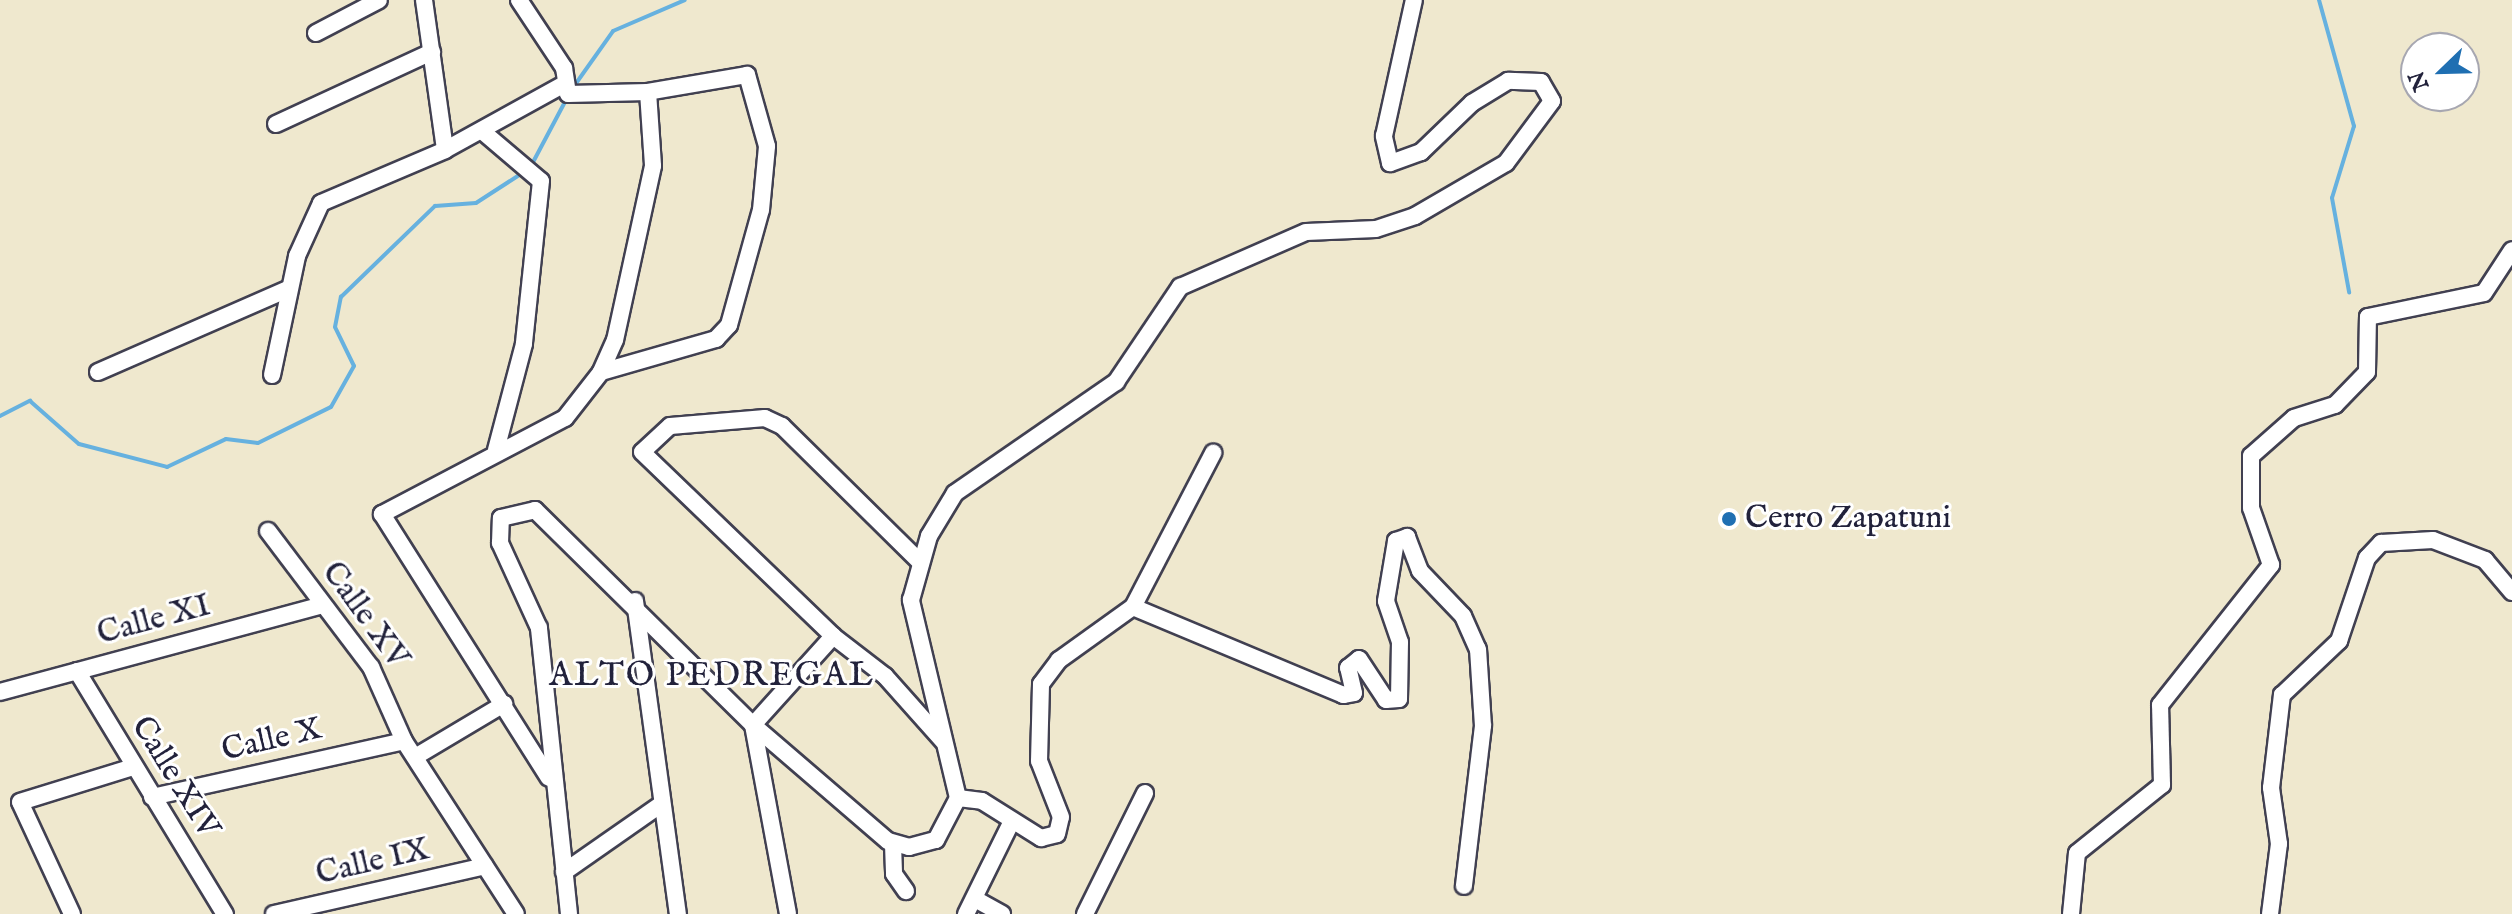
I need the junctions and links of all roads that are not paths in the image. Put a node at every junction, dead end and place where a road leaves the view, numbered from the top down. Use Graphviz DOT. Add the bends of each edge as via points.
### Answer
graph roads {
  1 [pos="379,0"];
  2 [pos="424,0"];
  3 [pos="519,0"];
  4 [pos="1414,0"];
  5 [pos="316,33"];
  6 [pos="432,52"];
  7 [pos="562,88"];
  8 [pos="648,92"];
  9 [pos="276,124"];
  10 [pos="482,131"];
  11 [pos="445,150"];
  12 [pos="2512,250"];
  13 [pos="288,289"];
  14 [pos="98,372"];
  15 [pos="601,372"];
  16 [pos="272,375"];
  17 [pos="496,450"];
  18 [pos="1213,453"];
  19 [pos="268,531"];
  20 [pos="921,563"];
  21 [pos="2512,592"];
  22 [pos="635,601"];
  23 [pos="322,605"];
  24 [pos="1133,607"];
  25 [pos="833,636"];
  26 [pos="77,671"];
  27 [pos="0,692"];
  28 [pos="504,704"];
  29 [pos="753,725"];
  30 [pos="404,741"];
  31 [pos="952,755"];
  32 [pos="415,757"];
  33 [pos="133,767"];
  34 [pos="551,781"];
  35 [pos="1145,793"];
  36 [pos="152,797"];
  37 [pos="958,798"];
  38 [pos="660,805"];
  39 [pos="1012,821"];
  40 [pos="893,844"];
  41 [pos="485,866"];
  42 [pos="564,872"];
  43 [pos="1464,886"];
  44 [pos="906,891"];
  45 [pos="506,898"];
  46 [pos="975,899"];
  47 [pos="72,914"];
  48 [pos="225,914"];
  49 [pos="274,914"];
  50 [pos="499,914"];
  51 [pos="516,914"];
  52 [pos="569,914"];
  53 [pos="678,914"];
  54 [pos="788,914"];
  55 [pos="966,914"];
  56 [pos="1002,914"];
  57 [pos="1085,914"];
  58 [pos="2071,914"];
  59 [pos="2270,914"];
  1 -- 5 [label="street"];
  2 -- 6 [label="street"];
  3 -- 7 [label="street" via="564,68"];
  4 -- 20 [label="street" via="1385,155 1390,163 1421,152 1472,103 1508,81 1541,82 1552,101 1506,163 1415,216 1376,229 1306,232 1180,287 1116,382 955,493"];
  6 -- 9 [label="street"];
  6 -- 11 [label="street"];
  7 -- 8 [label="street" via="579,98"];
  7 -- 10 [label="street"];
  8 -- 15 [label="street" via="653,166"];
  8 -- 15 [label="street" via="747,75 766,137 762,199 729,325 716,339"];
  10 -- 11 [label="street"];
  10 -- 17 [label="street" via="536,178 533,285 514,401"];
  11 -- 13 [label="street" via="321,203"];
  12 -- 58 [label="street" via="2475,298 2368,317 2367,372 2335,405 2294,418 2251,456 2251,508 2271,565 2160,705 2162,785 2077,853"];
  13 -- 14 [label="street"];
  13 -- 16 [label="street" via="288,323"];
  15 -- 17 [label="street" via="565,418"];
  17 -- 28 [label="street" via="382,514"];
  18 -- 24 [label="street"];
  19 -- 23 [label="street, Calle XV"];
  20 -- 25 [label="street" via="782,426 765,418 680,424 642,452"];
  20 -- 31 [label="street" via="912,615"];
  21 -- 59 [label="street" via="2485,560 2433,540 2381,543 2367,558 2339,641 2282,695 2271,788 2279,844"];
  22 -- 29 [label="street"];
  22 -- 34 [label="street" via="535,510 517,509 501,518 500,543 539,628"];
  22 -- 38 [label="street"];
  23 -- 26 [label="street, Calle XI"];
  23 -- 30 [label="street, Calle XV" via="371,667"];
  24 -- 39 [label="street" via="1059,660 1041,684 1039,761 1060,829 1048,840"];
  24 -- 43 [label="street" via="1343,695 1354,693 1348,668 1359,659 1386,700 1399,699 1400,642 1386,601 1396,541 1407,537 1420,571 1463,616 1478,649 1483,726"];
  25 -- 29 [label="street"];
  25 -- 31 [label="street" via="934,725"];
  26 -- 27 [label="street, Calle XI"];
  26 -- 33 [label="street, Calle XIV"];
  28 -- 32 [label="street"];
  28 -- 34 [label="street"];
  29 -- 40 [label="street"];
  29 -- 54 [label="street"];
  30 -- 32 [label="street, Calle XV"];
  30 -- 36 [label="street, Calle X"];
  31 -- 37 [label="street"];
  32 -- 41 [label="street"];
  33 -- 36 [label="street, Calle XIV"];
  33 -- 47 [label="street" via="20,802"];
  34 -- 42 [label="street"];
  35 -- 57 [label="street"];
  36 -- 48 [label="street, Calle XIV"];
  37 -- 39 [label="street" via="982,801"];
  37 -- 40 [label="street" via="936,840"];
  38 -- 42 [label="street"];
  38 -- 53 [label="street"];
  39 -- 46 [label="street"];
  40 -- 44 [label="street" via="894,874"];
  41 -- 45 [label="street"];
  41 -- 49 [label="street, Calle IX"];
  42 -- 52 [label="street"];
  45 -- 50 [label="street"];
  45 -- 51 [label="street"];
  46 -- 55 [label="street"];
  46 -- 56 [label="street"];
}
